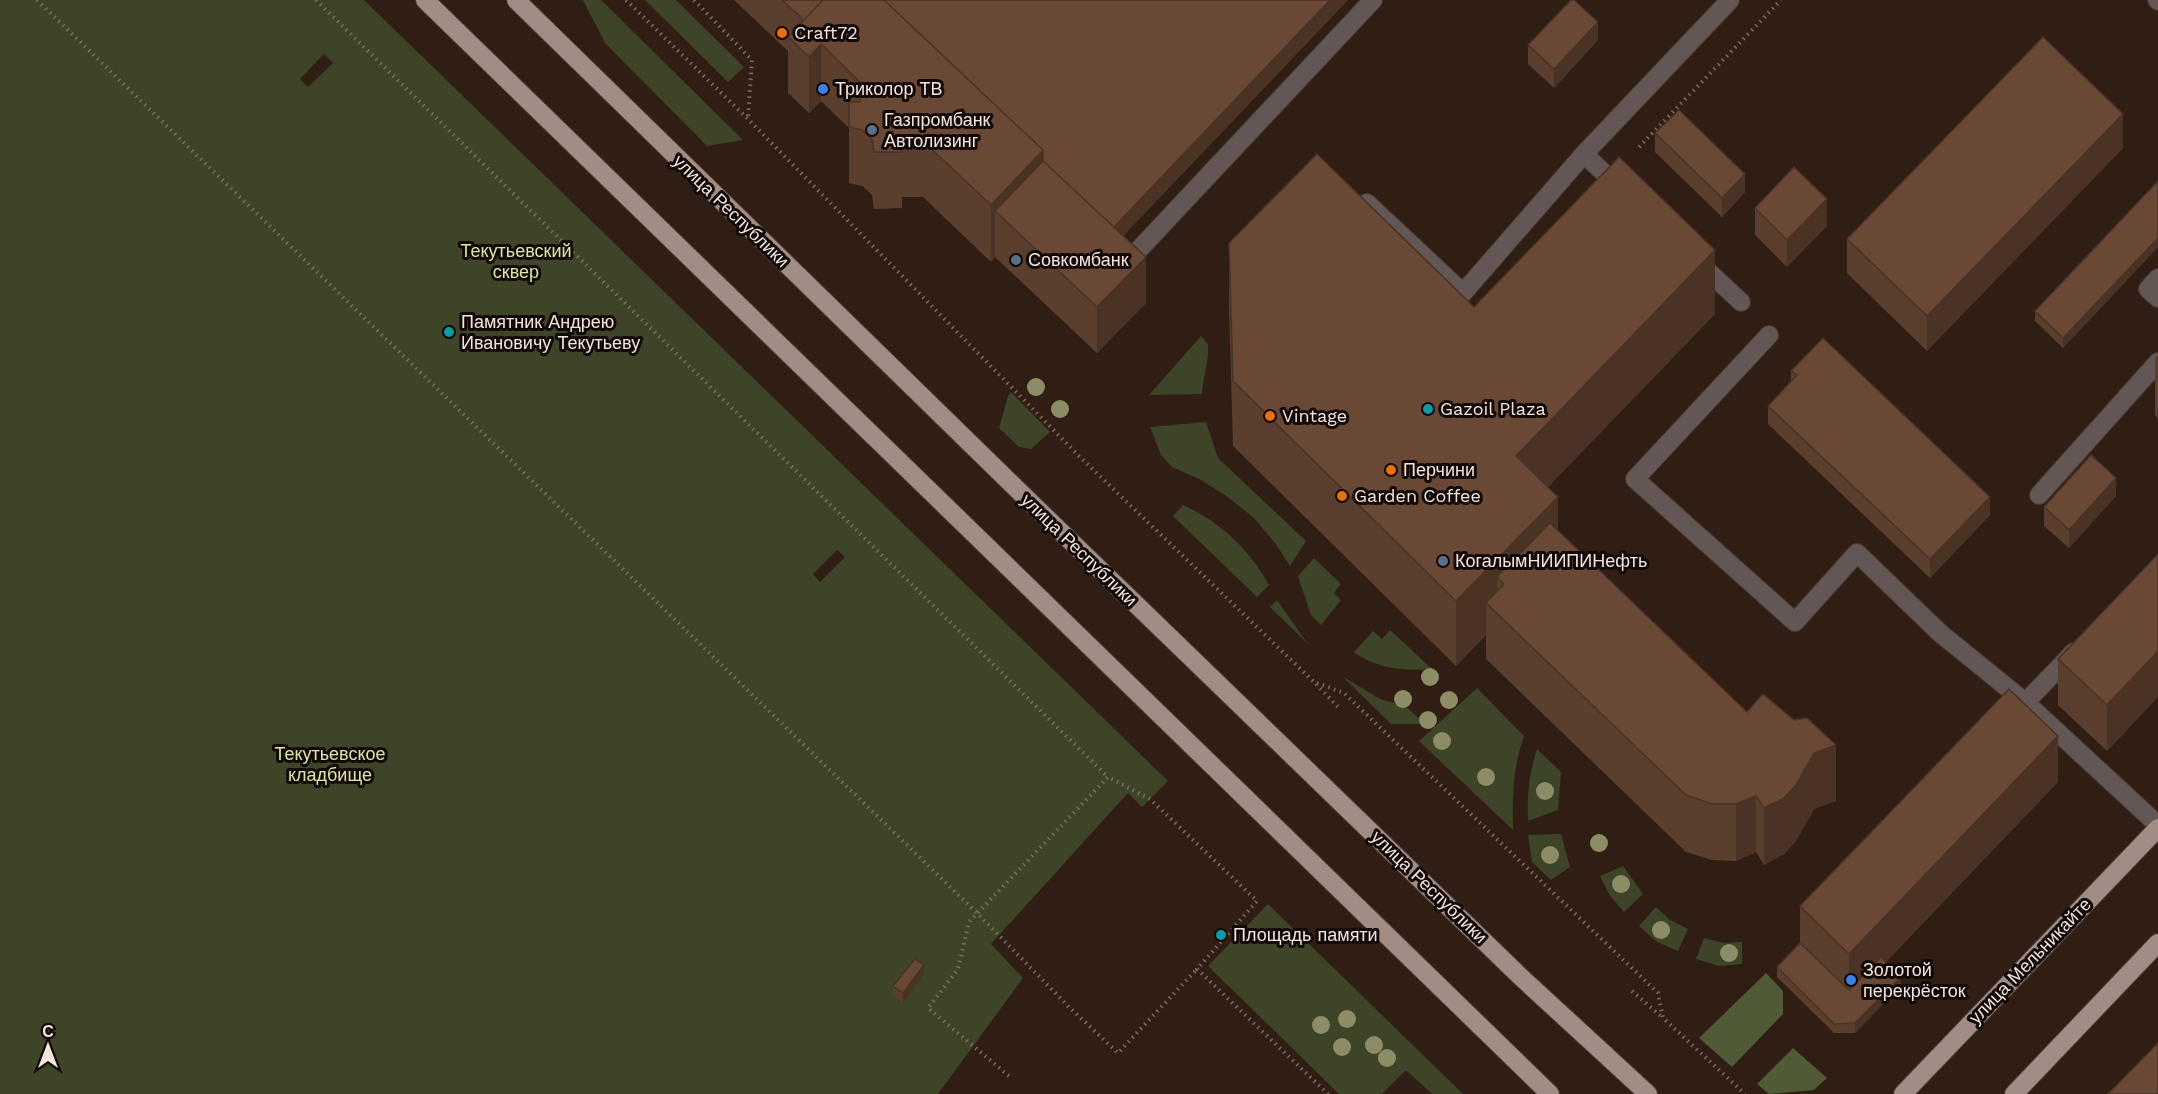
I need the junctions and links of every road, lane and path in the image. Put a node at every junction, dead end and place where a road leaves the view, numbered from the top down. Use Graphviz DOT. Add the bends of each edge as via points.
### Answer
graph roads {
  1 [pos="37,0"];
  2 [pos="316,0"];
  3 [pos="425,0"];
  4 [pos="516,0"];
  5 [pos="626,0"];
  6 [pos="694,0"];
  7 [pos="1373,0"];
  8 [pos="1730,0"];
  9 [pos="1781,0"];
  10 [pos="748,119"];
  11 [pos="1639,147"];
  12 [pos="1584,154"];
  13 [pos="1352,189"];
  14 [pos="1636,203"];
  15 [pos="1688,253"];
  16 [pos="1132,257"];
  17 [pos="2158,278"];
  18 [pos="2158,298"];
  19 [pos="1741,302"];
  20 [pos="1769,335"];
  21 [pos="2158,362"];
  22 [pos="2038,495"];
  23 [pos="2083,642"];
  24 [pos="1314,682"];
  25 [pos="2025,702"];
  26 [pos="1340,709"];
  27 [pos="2009,719"];
  28 [pos="1108,777"];
  29 [pos="2158,826"];
  30 [pos="978,914"];
  31 [pos="2158,943"];
  32 [pos="1197,969"];
  33 [pos="1632,991"];
  34 [pos="1663,1018"];
  35 [pos="1009,1076"];
  36 [pos="1328,1094"];
  37 [pos="1550,1094"];
  38 [pos="1648,1094"];
  39 [pos="1745,1094"];
  40 [pos="1903,1094"];
  41 [pos="2014,1094"];
  1 -- 30 [label="path"];
  2 -- 28 [label="path"];
  3 -- 37 [label="main road"];
  4 -- 38 [label="main road, улица Республики" via="1523,979"];
  5 -- 10 [label="path"];
  6 -- 10 [label="path" via="752,60"];
  7 -- 16 [label="lane"];
  8 -- 12 [label="lane"];
  9 -- 11 [label="path"];
  10 -- 24 [label="path" via="1079,456"];
  12 -- 13 [label="lane" via="1463,293"];
  12 -- 14 [label="lane"];
  15 -- 19 [label="lane"];
  17 -- 18 [label="lane" via="2148,289"];
  20 -- 25 [label="lane" via="1635,479 1795,622 1857,553 1940,633"];
  21 -- 22 [label="lane"];
  23 -- 25 [label="lane"];
  24 -- 26 [label="path"];
  24 -- 34 [label="path" via="1344,693 1658,993"];
  25 -- 27 [label="lane"];
  25 -- 29 [label="lane"];
  28 -- 30 [label="path"];
  28 -- 32 [label="path" via="1149,799 1257,901"];
  29 -- 40 [label="main road, улица Мельникайте"];
  30 -- 32 [label="path" via="1118,1053"];
  30 -- 35 [label="path" via="969,922 958,969 928,1008"];
  31 -- 41 [label="main road"];
  32 -- 36 [label="path"];
  33 -- 34 [label="path"];
  34 -- 39 [label="path"];
}
